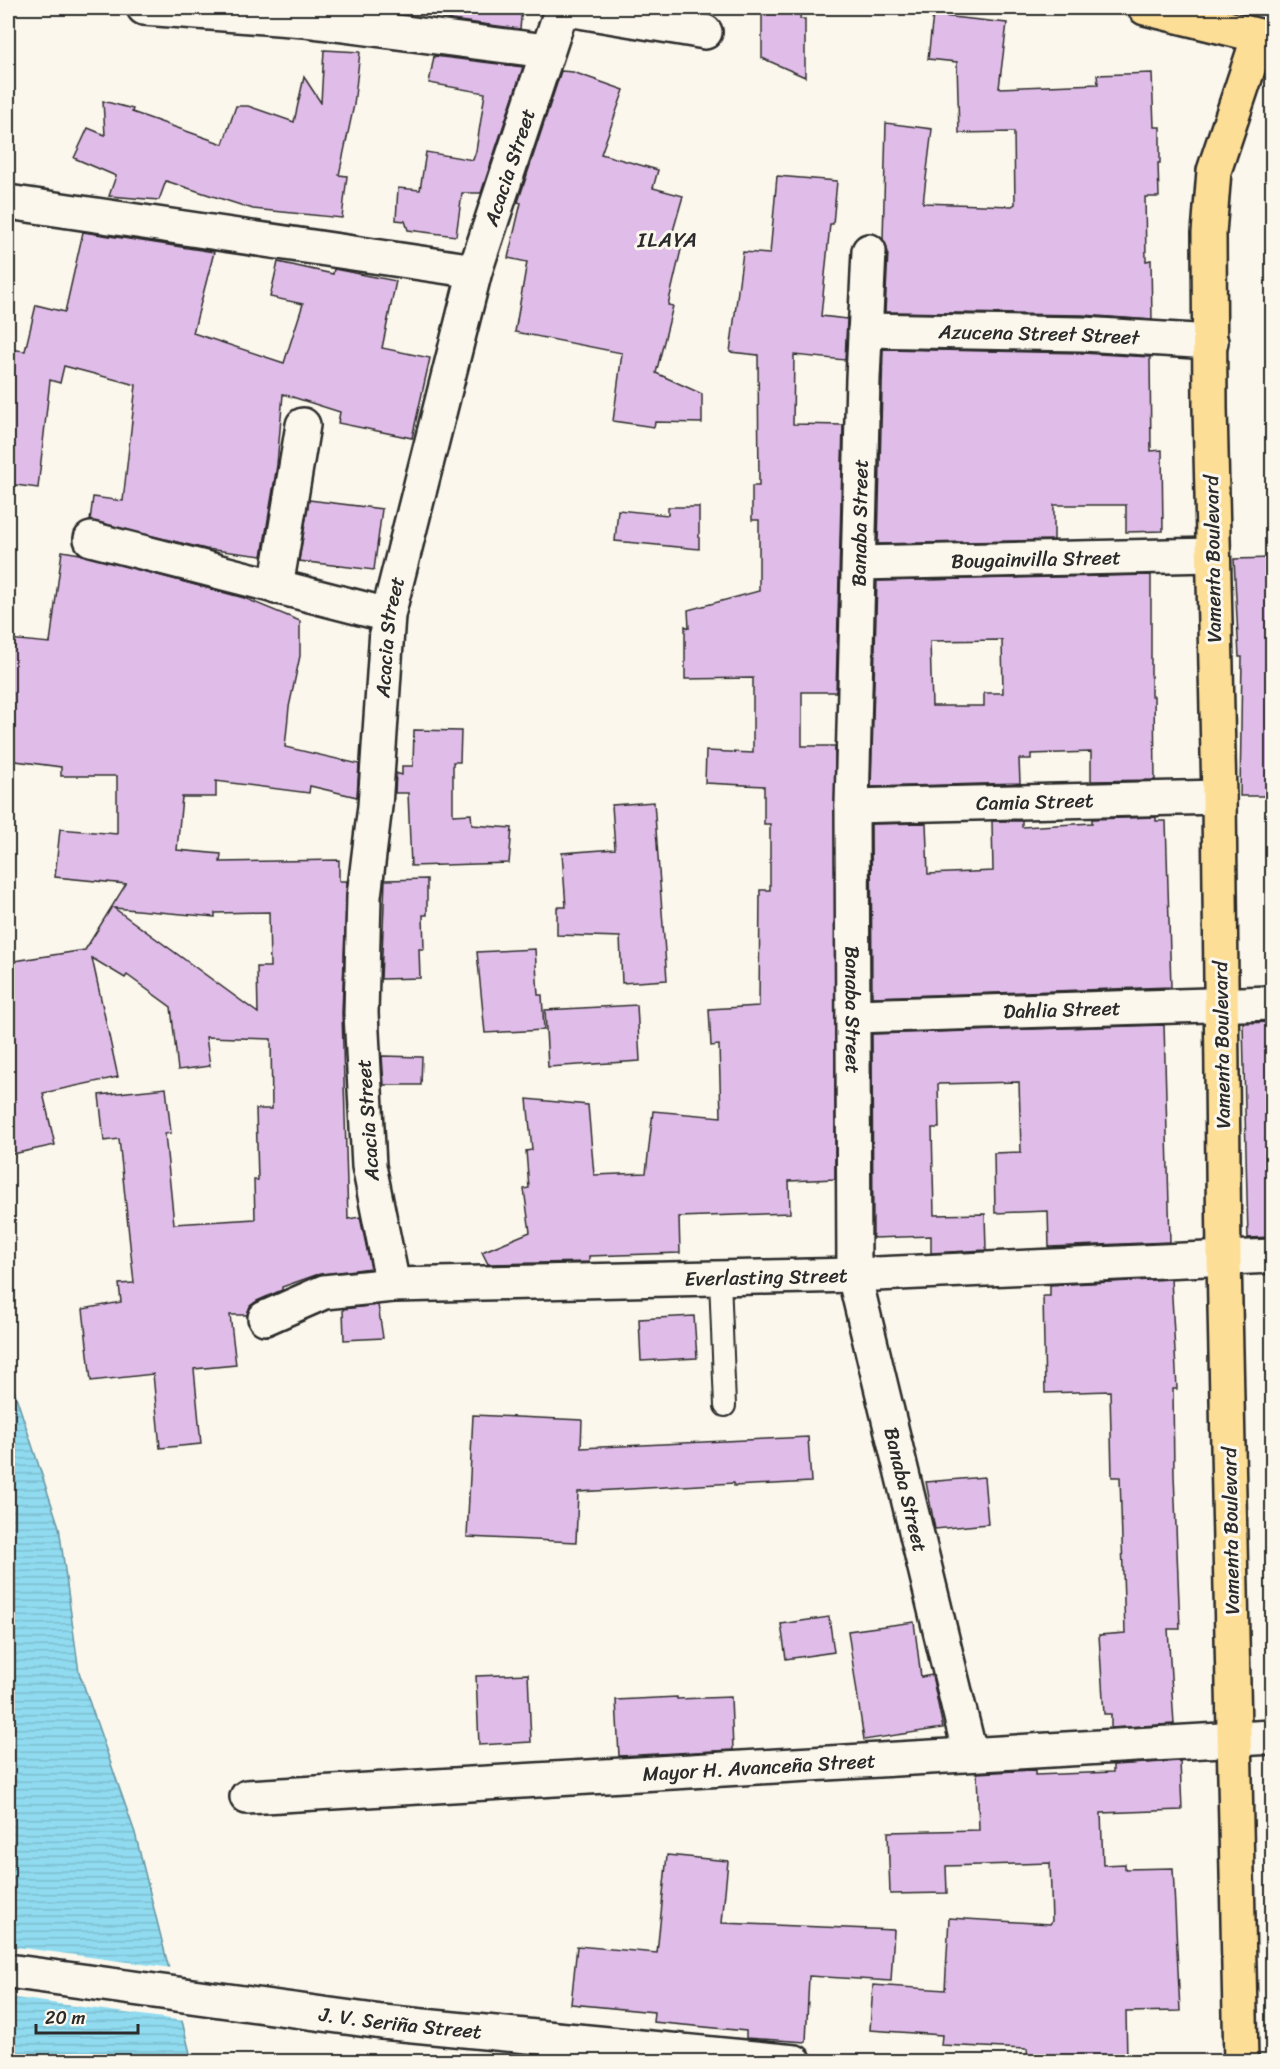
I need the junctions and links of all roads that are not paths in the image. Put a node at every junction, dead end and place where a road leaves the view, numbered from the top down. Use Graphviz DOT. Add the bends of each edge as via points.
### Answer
graph roads {
  1 [pos="144,8"];
  2 [pos="561,8"];
  3 [pos="1145,8"];
  4 [pos="705,32"];
  5 [pos="1266,38"];
  6 [pos="546,51"];
  7 [pos="8,202"];
  8 [pos="869,251"];
  9 [pos="475,271"];
  10 [pos="865,330"];
  11 [pos="1211,342"];
  12 [pos="303,425"];
  13 [pos="91,539"];
  14 [pos="1213,555"];
  15 [pos="859,563"];
  16 [pos="276,587"];
  17 [pos="388,615"];
  18 [pos="1219,796"];
  19 [pos="852,806"];
  20 [pos="1272,1003"];
  21 [pos="1222,1005"];
  22 [pos="854,1016"];
  23 [pos="1272,1256"];
  24 [pos="1224,1258"];
  25 [pos="854,1275"];
  26 [pos="720,1279"];
  27 [pos="393,1284"];
  28 [pos="265,1318"];
  29 [pos="724,1406"];
  30 [pos="1272,1737"];
  31 [pos="1236,1738"];
  32 [pos="970,1754"];
  33 [pos="247,1797"];
  34 [pos="8,1971"];
  35 [pos="595,2052"];
  36 [pos="795,2061"];
  37 [pos="1240,2061"];
  1 -- 6 [label="street" via="304,20"];
  2 -- 4 [label="street"];
  2 -- 6 [label="street, Acacia Street"];
  3 -- 5 [label="main road"];
  5 -- 11 [label="main road, Vamenta Boulevard" via="1214,171 1209,233"];
  6 -- 9 [label="street, Acacia Street"];
  7 -- 9 [label="street"];
  8 -- 10 [label="street, Banaba Street"];
  9 -- 17 [label="street, Acacia Street"];
  10 -- 11 [label="street, Azucena Street Street" via="1083,334"];
  10 -- 15 [label="street, Banaba Street"];
  11 -- 14 [label="main road, Vamenta Boulevard"];
  12 -- 16 [label="street"];
  13 -- 16 [label="street"];
  14 -- 15 [label="street, Bougainvilla Street"];
  14 -- 18 [label="main road, Vamenta Boulevard"];
  15 -- 19 [label="street, Banaba Street"];
  16 -- 17 [label="street"];
  17 -- 27 [label="street, Acacia Street" via="375,806 364,896 362,1013 369,1166"];
  18 -- 19 [label="street, Camia Street"];
  18 -- 21 [label="main road, Vamenta Boulevard"];
  19 -- 22 [label="street, Banaba Street"];
  20 -- 21 [label="street, Dahlia Street"];
  21 -- 22 [label="street, Dahlia Street"];
  21 -- 24 [label="main road, Vamenta Boulevard"];
  22 -- 25 [label="street, Banaba Street"];
  23 -- 24 [label="street, Everlasting Street"];
  24 -- 25 [label="street, Everlasting Street"];
  24 -- 31 [label="main road, Vamenta Boulevard"];
  25 -- 26 [label="street, Everlasting Street"];
  25 -- 32 [label="street, Banaba Street"];
  26 -- 27 [label="street, Everlasting Street"];
  26 -- 29 [label="lane"];
  27 -- 28 [label="street, Everlasting Street" via="324,1293"];
  30 -- 31 [label="street, Mayor H. Avanceña Street"];
  31 -- 32 [label="street, Mayor H. Avanceña Street"];
  31 -- 37 [label="main road, Vamenta Boulevard"];
  32 -- 33 [label="street, Mayor H. Avanceña Street"];
  34 -- 35 [label="street, J. V. Seriña Street"];
  35 -- 36 [label="street, J. V. Seriña Street"];
}
